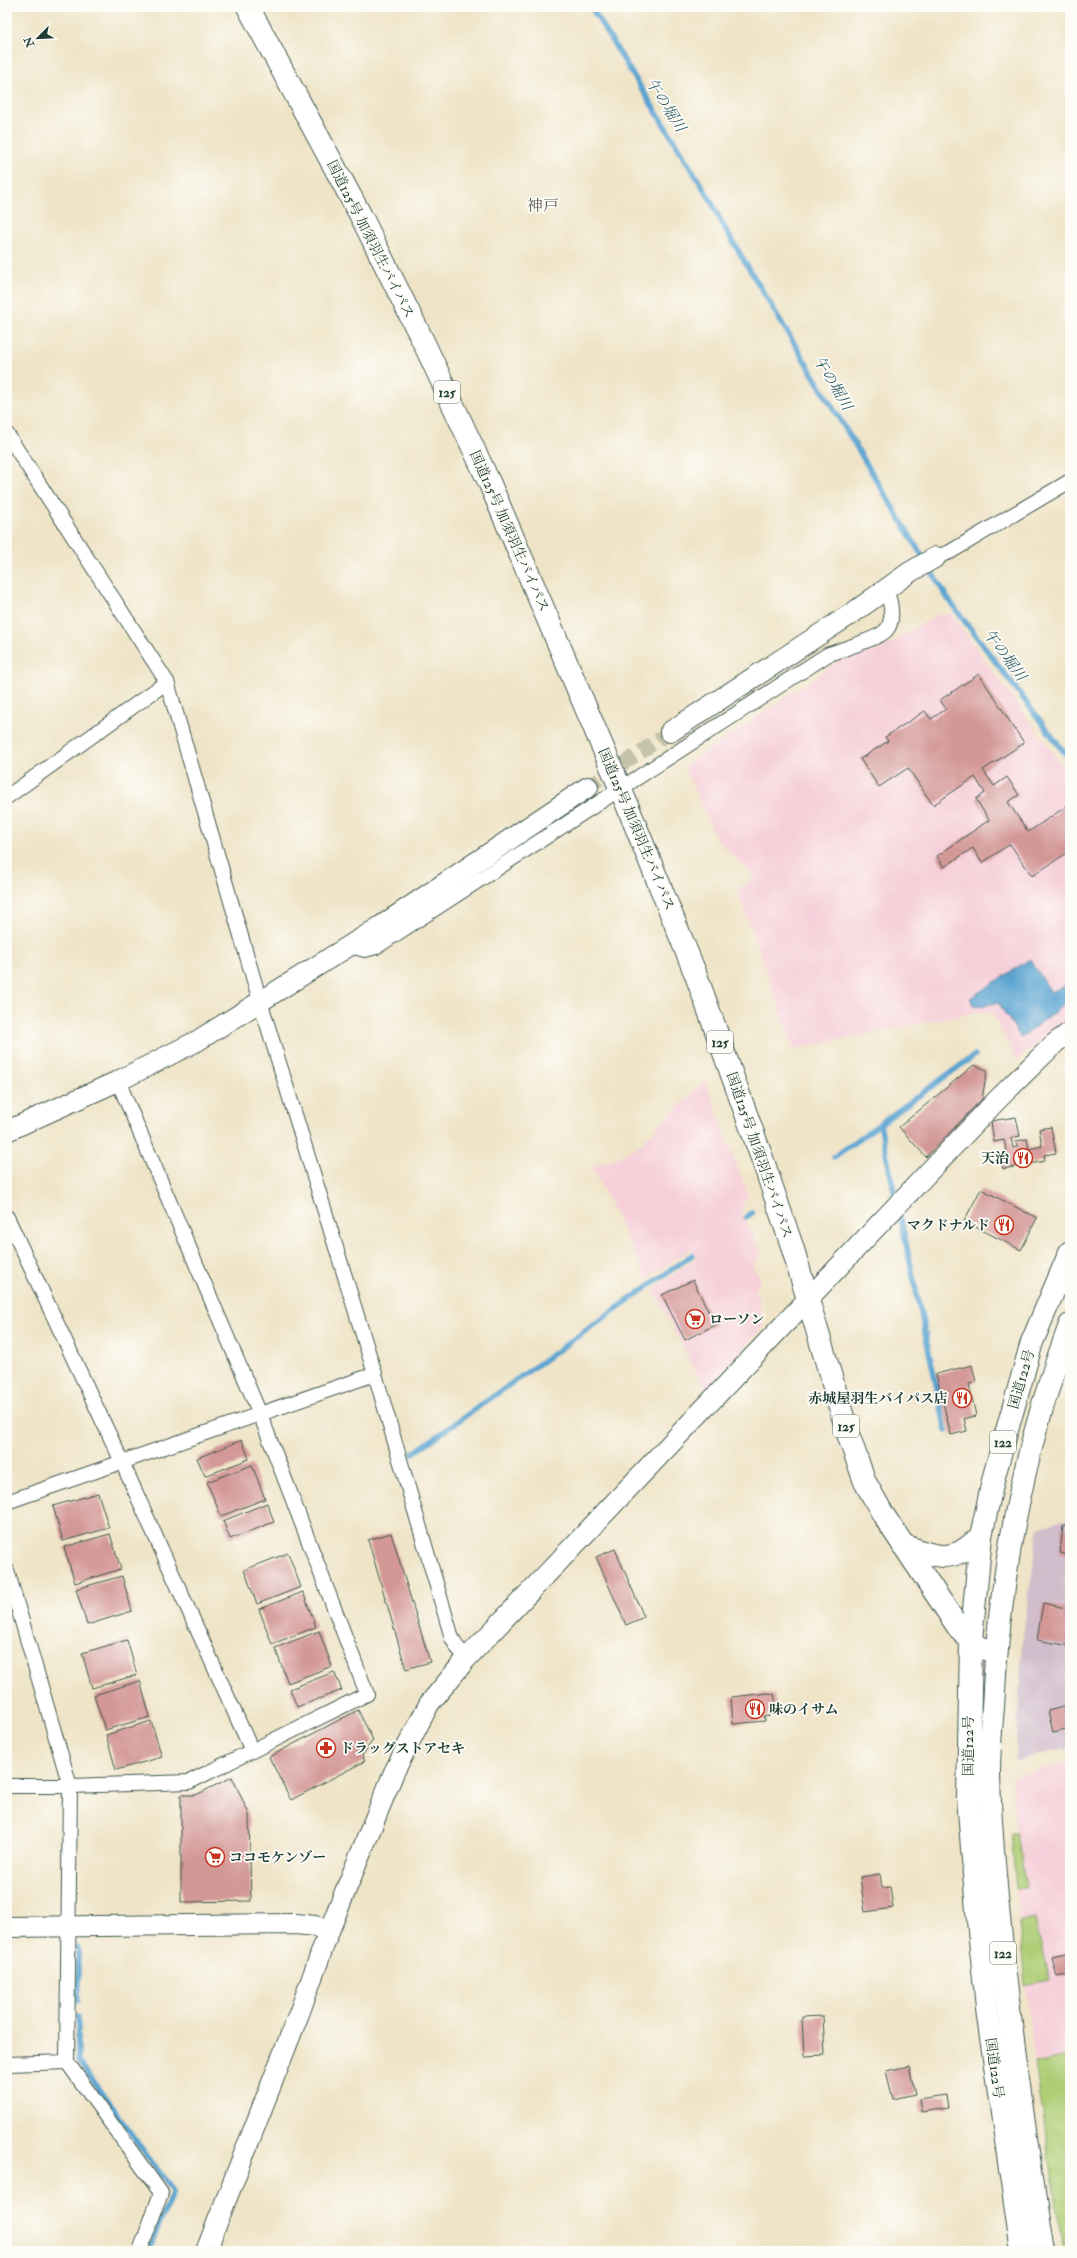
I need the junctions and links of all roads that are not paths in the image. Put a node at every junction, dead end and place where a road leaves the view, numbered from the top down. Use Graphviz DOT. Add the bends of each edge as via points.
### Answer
graph roads {
  1 [pos="248,7"];
  2 [pos="7,434"];
  3 [pos="1070,481"];
  4 [pos="936,557"];
  5 [pos="886,589"];
  6 [pos="167,682"];
  7 [pos="670,732"];
  8 [pos="588,787"];
  9 [pos="621,790"];
  10 [pos="7,797"];
  11 [pos="350,946"];
  12 [pos="260,1001"];
  13 [pos="1070,1032"];
  14 [pos="118,1081"];
  15 [pos="7,1131"];
  16 [pos="7,1217"];
  17 [pos="1070,1252"];
  18 [pos="808,1299"];
  19 [pos="1070,1325"];
  20 [pos="375,1374"];
  21 [pos="260,1414"];
  22 [pos="122,1462"];
  23 [pos="7,1502"];
  24 [pos="981,1536"];
  25 [pos="903,1545"];
  26 [pos="7,1570"];
  27 [pos="971,1641"];
  28 [pos="995,1652"];
  29 [pos="467,1658"];
  30 [pos="252,1750"];
  31 [pos="7,1786"];
  32 [pos="70,1786"];
  33 [pos="70,1926"];
  34 [pos="7,1927"];
  35 [pos="329,1931"];
  36 [pos="67,2062"];
  37 [pos="7,2064"];
  38 [pos="140,2251"];
  39 [pos="206,2251"];
  40 [pos="1022,2251"];
  41 [pos="1043,2251"];
  1 -- 9 [label="highway, 国道125号 加須羽生バイパス / 125" via="361,216 423,341 490,484"];
  2 -- 6 [label="street"];
  3 -- 4 [label="street" via="950,552"];
  4 -- 5 [label="street"];
  5 -- 7 [label="street"];
  5 -- 9 [label="street" via="891,614 889,626 883,633 827,656"];
  6 -- 10 [label="street"];
  6 -- 12 [label="street"];
  8 -- 11 [label="street"];
  9 -- 11 [label="street" via="376,947 366,950"];
  9 -- 18 [label="highway, 国道125号 加須羽生バイパス / 125" via="699,982 763,1161"];
  11 -- 12 [label="street"];
  12 -- 14 [label="street" via="198,1041"];
  12 -- 20 [label="street"];
  13 -- 18 [label="street" via="1055,1043 998,1099"];
  14 -- 15 [label="street"];
  14 -- 21 [label="street"];
  16 -- 22 [label="street"];
  17 -- 24 [label="highway, 国道122号 / 122" via="1032,1342 994,1476"];
  18 -- 25 [label="highway, 国道125号 加須羽生バイパス / 125" via="865,1482"];
  18 -- 29 [label="street"];
  19 -- 28 [label="highway, 国道122号 / 122" via="1046,1395 1024,1475 1008,1553"];
  20 -- 21 [label="street"];
  20 -- 29 [label="street" via="452,1638"];
  21 -- 22 [label="street"];
  21 -- 30 [label="street" via="367,1694"];
  22 -- 23 [label="street"];
  22 -- 30 [label="street"];
  24 -- 25 [label="highway" via="959,1553 946,1556 933,1555"];
  24 -- 27 [label="highway, 国道122号 / 122"];
  25 -- 27 [label="highway, 国道125号 加須羽生バイパス / 125" via="960,1630"];
  26 -- 32 [label="street"];
  27 -- 28 [label="highway, 国道125号 加須羽生バイパス / 125" via="978,1647"];
  27 -- 40 [label="highway, 国道122号 / 122" via="968,1798 977,1911 990,2032"];
  28 -- 41 [label="highway, 国道122号 / 122" via="989,1772 997,1895 1011,2026"];
  29 -- 35 [label="street" via="429,1704 411,1738 394,1772"];
  30 -- 32 [label="street" via="189,1782"];
  31 -- 32 [label="street"];
  32 -- 33 [label="street"];
  33 -- 34 [label="street"];
  33 -- 35 [label="street" via="296,1924"];
  33 -- 36 [label="street"];
  35 -- 39 [label="street"];
  36 -- 37 [label="street"];
  36 -- 38 [label="street" via="161,2194"];
}
